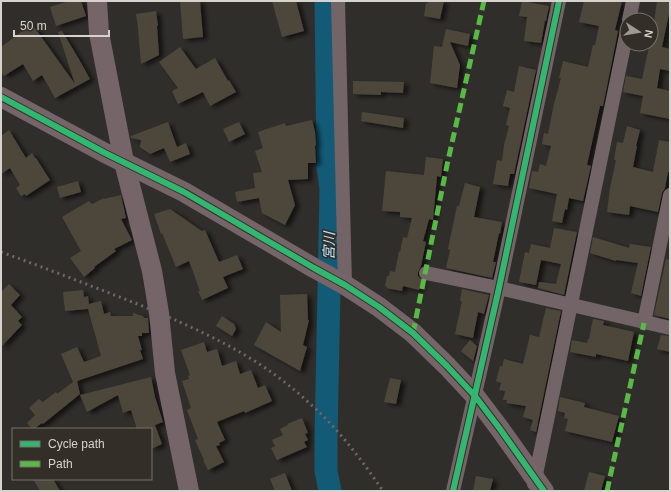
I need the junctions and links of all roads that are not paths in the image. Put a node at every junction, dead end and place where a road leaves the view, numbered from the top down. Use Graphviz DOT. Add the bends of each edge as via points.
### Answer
graph roads {
  1 [pos="97,1"];
  2 [pos="338,1"];
  3 [pos="559,1"];
  4 [pos="633,1"];
  5 [pos="631,12"];
  6 [pos="623,52"];
  7 [pos="1,97"];
  8 [pos="124,162"];
  9 [pos="670,195"];
  10 [pos="426,273"];
  11 [pos="341,282"];
  12 [pos="499,288"];
  13 [pos="571,305"];
  14 [pos="644,323"];
  15 [pos="670,328"];
  16 [pos="475,396"];
  17 [pos="537,487"];
  18 [pos="189,491"];
  19 [pos="453,491"];
  1 -- 8 [label="street" via="99,33"];
  2 -- 11 [label="street"];
  3 -- 12 [label="street"];
  4 -- 5 [label="street"];
  6 -- 13 [label="street"];
  7 -- 8 [label="street"];
  8 -- 11 [label="street" via="184,192"];
  8 -- 18 [label="street" via="152,271 165,373"];
  9 -- 14 [label="street"];
  10 -- 12 [label="street"];
  11 -- 16 [label="street" via="413,333"];
  12 -- 13 [label="street"];
  12 -- 16 [label="street"];
  13 -- 14 [label="street"];
  13 -- 17 [label="street"];
  14 -- 15 [label="street"];
  16 -- 17 [label="street" via="500,429"];
  16 -- 19 [label="street"];
}
